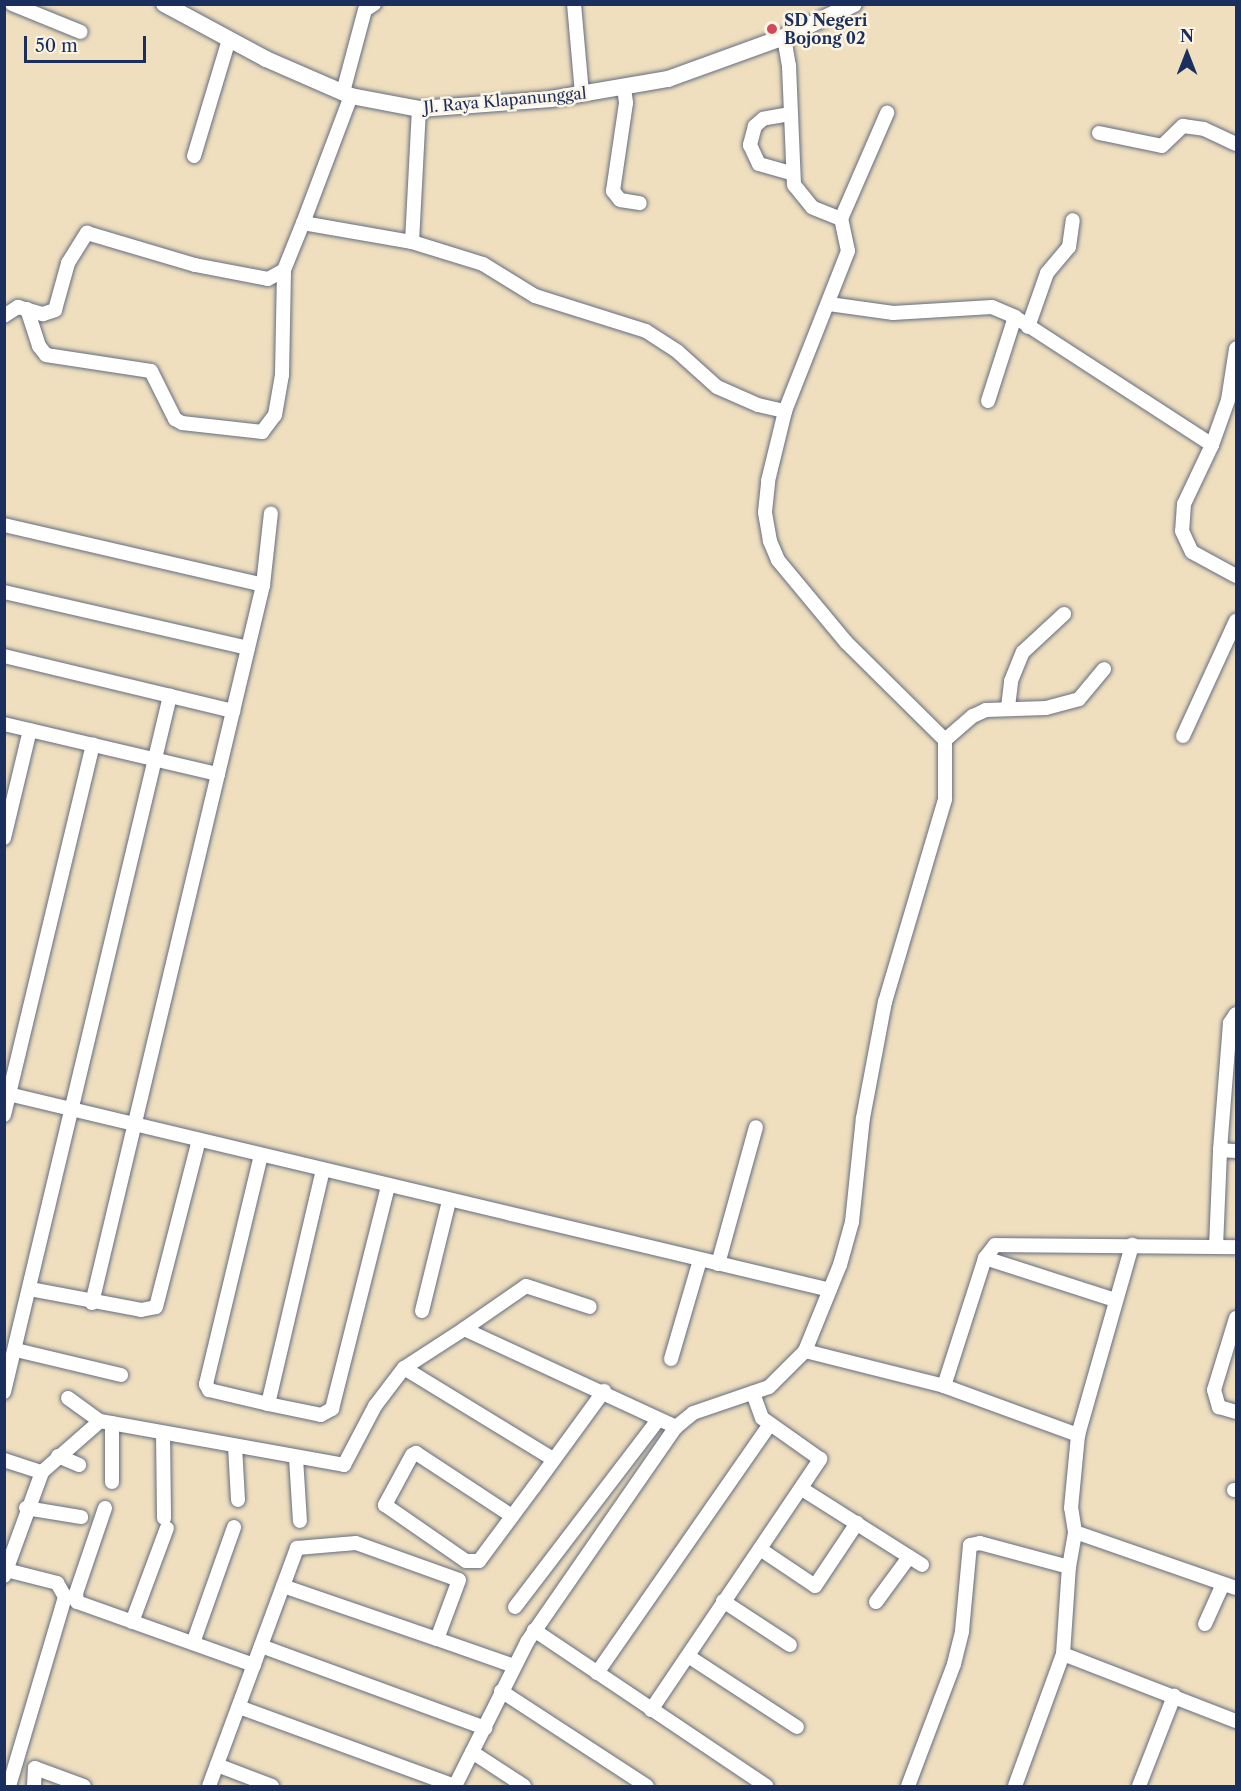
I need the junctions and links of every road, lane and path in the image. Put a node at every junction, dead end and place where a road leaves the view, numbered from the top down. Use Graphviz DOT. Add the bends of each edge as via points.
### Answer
graph roads {
  1 [pos="12,4"];
  2 [pos="164,4"];
  3 [pos="374,4"];
  4 [pos="574,4"];
  5 [pos="854,4"];
  6 [pos="824,12"];
  7 [pos="81,32"];
  8 [pos="784,37"];
  9 [pos="229,39"];
  10 [pos="624,88"];
  11 [pos="347,94"];
  12 [pos="582,94"];
  13 [pos="418,109"];
  14 [pos="886,113"];
  15 [pos="790,114"];
  16 [pos="1099,133"];
  17 [pos="1236,144"];
  18 [pos="194,156"];
  19 [pos="791,173"];
  20 [pos="640,202"];
  21 [pos="841,219"];
  22 [pos="1073,220"];
  23 [pos="303,222"];
  24 [pos="412,242"];
  25 [pos="284,270"];
  26 [pos="829,304"];
  27 [pos="27,309"];
  28 [pos="4,316"];
  29 [pos="1015,318"];
  30 [pos="1028,327"];
  31 [pos="1236,350"];
  32 [pos="988,401"];
  33 [pos="785,411"];
  34 [pos="1212,445"];
  35 [pos="271,513"];
  36 [pos="4,525"];
  37 [pos="1236,576"];
  38 [pos="263,585"];
  39 [pos="4,592"];
  40 [pos="1064,614"];
  41 [pos="1236,621"];
  42 [pos="248,648"];
  43 [pos="4,657"];
  44 [pos="1104,669"];
  45 [pos="170,696"];
  46 [pos="1008,707"];
  47 [pos="233,711"];
  48 [pos="4,724"];
  49 [pos="30,730"];
  50 [pos="1183,736"];
  51 [pos="945,740"];
  52 [pos="93,745"];
  53 [pos="155,759"];
  54 [pos="218,774"];
  55 [pos="4,838"];
  56 [pos="1236,1014"];
  57 [pos="7,1094"];
  58 [pos="73,1109"];
  59 [pos="4,1115"];
  60 [pos="135,1125"];
  61 [pos="756,1127"];
  62 [pos="199,1140"];
  63 [pos="1220,1150"];
  64 [pos="1236,1151"];
  65 [pos="261,1155"];
  66 [pos="323,1170"];
  67 [pos="387,1186"];
  68 [pos="449,1201"];
  69 [pos="1132,1245"];
  70 [pos="1216,1246"];
  71 [pos="1236,1247"];
  72 [pos="985,1258"];
  73 [pos="700,1260"];
  74 [pos="718,1264"];
  75 [pos="30,1289"];
  76 [pos="830,1290"];
  77 [pos="1115,1300"];
  78 [pos="92,1303"];
  79 [pos="590,1307"];
  80 [pos="422,1311"];
  81 [pos="1236,1318"];
  82 [pos="464,1329"];
  83 [pos="1234,1333"];
  84 [pos="16,1350"];
  85 [pos="805,1351"];
  86 [pos="671,1359"];
  87 [pos="404,1368"];
  88 [pos="121,1375"];
  89 [pos="944,1386"];
  90 [pos="604,1391"];
  91 [pos="4,1392"];
  92 [pos="753,1393"];
  93 [pos="68,1398"];
  94 [pos="268,1404"];
  95 [pos="1236,1412"];
  96 [pos="658,1420"];
  97 [pos="106,1422"];
  98 [pos="770,1424"];
  99 [pos="676,1427"];
  100 [pos="163,1433"];
  101 [pos="1078,1435"];
  102 [pos="235,1446"];
  103 [pos="58,1456"];
  104 [pos="296,1458"];
  105 [pos="553,1459"];
  106 [pos="4,1460"];
  107 [pos="79,1465"];
  108 [pos="42,1472"];
  109 [pos="112,1482"];
  110 [pos="802,1489"];
  111 [pos="238,1500"];
  112 [pos="26,1508"];
  113 [pos="105,1508"];
  114 [pos="512,1516"];
  115 [pos="81,1517"];
  116 [pos="300,1521"];
  117 [pos="857,1523"];
  118 [pos="234,1527"];
  119 [pos="1076,1532"];
  120 [pos="760,1549"];
  121 [pos="909,1557"];
  122 [pos="922,1565"];
  123 [pos="1069,1566"];
  124 [pos="5,1573"];
  125 [pos="1230,1586"];
  126 [pos="283,1587"];
  127 [pos="723,1600"];
  128 [pos="876,1602"];
  129 [pos="515,1607"];
  130 [pos="132,1622"];
  131 [pos="1205,1624"];
  132 [pos="534,1630"];
  133 [pos="437,1639"];
  134 [pos="193,1643"];
  135 [pos="790,1645"];
  136 [pos="261,1646"];
  137 [pos="1063,1654"];
  138 [pos="688,1656"];
  139 [pos="254,1665"];
  140 [pos="514,1666"];
  141 [pos="597,1673"];
  142 [pos="501,1691"];
  143 [pos="1174,1696"];
  144 [pos="238,1707"];
  145 [pos="651,1710"];
  146 [pos="1236,1721"];
  147 [pos="797,1727"];
  148 [pos="485,1728"];
  149 [pos="472,1752"];
  150 [pos="217,1765"];
  151 [pos="9,1786"];
  152 [pos="34,1786"];
  153 [pos="84,1786"];
  154 [pos="209,1786"];
  155 [pos="272,1786"];
  156 [pos="455,1786"];
  157 [pos="524,1786"];
  158 [pos="647,1786"];
  159 [pos="766,1786"];
  160 [pos="908,1786"];
  161 [pos="1015,1786"];
  162 [pos="1138,1786"];
  1 -- 7 [label="street"];
  2 -- 9 [label="street, Jl. Raya Klapanunggal"];
  3 -- 11 [label="street" via="365,10"];
  4 -- 12 [label="street"];
  5 -- 6 [label="street, Jl. Raya Klapanunggal"];
  6 -- 8 [label="street, Jl. Raya Klapanunggal"];
  8 -- 10 [label="street, Jl. Raya Klapanunggal" via="685,74"];
  8 -- 15 [label="street"];
  9 -- 11 [label="street, Jl. Raya Klapanunggal"];
  9 -- 18 [label="street"];
  10 -- 12 [label="street, Jl. Raya Klapanunggal"];
  10 -- 20 [label="street" via="626,103 613,191 620,200"];
  11 -- 13 [label="street, Jl. Raya Klapanunggal"];
  11 -- 23 [label="street"];
  12 -- 13 [label="street, Jl. Raya Klapanunggal"];
  13 -- 24 [label="street"];
  14 -- 21 [label="street"];
  15 -- 19 [label="street"];
  15 -- 19 [label="street" via="763,119 754,126 750,145 759,164"];
  16 -- 17 [label="street" via="1162,146 1183,126 1204,129"];
  19 -- 21 [label="street" via="799,194 812,207"];
  21 -- 26 [label="street" via="849,251"];
  22 -- 30 [label="street" via="1069,247 1044,280"];
  23 -- 24 [label="street"];
  23 -- 25 [label="street"];
  24 -- 33 [label="street" via="483,264 535,296 646,331 717,387 758,405"];
  25 -- 27 [label="street" via="268,279 246,277 87,233 68,263 55,310 43,314"];
  25 -- 27 [label="street" via="282,375 275,415 262,432 182,423 175,419 151,371 46,355 39,346"];
  26 -- 29 [label="street" via="893,313 974,305 992,307"];
  26 -- 33 [label="street"];
  27 -- 28 [label="street" via="12,309"];
  29 -- 30 [label="street"];
  29 -- 32 [label="street"];
  30 -- 34 [label="street"];
  31 -- 34 [label="street" via="1228,400"];
  33 -- 51 [label="street" via="768,481 765,512 778,560 846,642"];
  34 -- 37 [label="street" via="1184,504 1182,531 1192,552"];
  35 -- 38 [label="street"];
  36 -- 38 [label="street"];
  38 -- 42 [label="street"];
  39 -- 42 [label="street"];
  40 -- 46 [label="street" via="1023,652 1011,681"];
  41 -- 50 [label="street"];
  42 -- 47 [label="street"];
  43 -- 45 [label="street"];
  44 -- 46 [label="street" via="1079,699 1064,705"];
  45 -- 47 [label="street"];
  45 -- 53 [label="street"];
  46 -- 51 [label="street" via="973,716"];
  47 -- 54 [label="street"];
  48 -- 49 [label="street"];
  49 -- 52 [label="street"];
  49 -- 55 [label="street"];
  51 -- 76 [label="street" via="945,799 885,1002 863,1118 852,1222"];
  52 -- 53 [label="street"];
  52 -- 57 [label="street"];
  53 -- 54 [label="street"];
  53 -- 58 [label="street"];
  54 -- 60 [label="street"];
  56 -- 63 [label="street" via="1230,1023"];
  57 -- 58 [label="street"];
  57 -- 59 [label="street"];
  58 -- 60 [label="street"];
  58 -- 75 [label="street"];
  60 -- 62 [label="street"];
  60 -- 78 [label="street"];
  61 -- 74 [label="street"];
  62 -- 65 [label="street"];
  62 -- 78 [label="street" via="156,1307 141,1310"];
  63 -- 64 [label="street"];
  63 -- 70 [label="street"];
  65 -- 66 [label="street"];
  65 -- 94 [label="street" via="206,1384 209,1390"];
  66 -- 67 [label="street"];
  66 -- 94 [label="street"];
  67 -- 68 [label="street"];
  67 -- 94 [label="street" via="332,1409 321,1415"];
  68 -- 73 [label="street"];
  68 -- 80 [label="street"];
  69 -- 70 [label="street"];
  69 -- 72 [label="street" via="995,1245"];
  69 -- 77 [label="street"];
  70 -- 71 [label="street"];
  72 -- 77 [label="street"];
  72 -- 89 [label="street"];
  73 -- 74 [label="street"];
  73 -- 86 [label="street"];
  74 -- 76 [label="street"];
  75 -- 78 [label="street"];
  75 -- 84 [label="street"];
  76 -- 85 [label="street"];
  77 -- 101 [label="street"];
  79 -- 82 [label="street" via="526,1286"];
  81 -- 83 [label="street"];
  82 -- 87 [label="street"];
  82 -- 90 [label="street"];
  83 -- 95 [label="street" via="1214,1390 1214,1401 1218,1407"];
  84 -- 88 [label="street"];
  84 -- 91 [label="street"];
  85 -- 89 [label="street"];
  85 -- 92 [label="street" via="780,1379"];
  87 -- 104 [label="street" via="375,1406 344,1465"];
  87 -- 105 [label="street"];
  89 -- 101 [label="street"];
  90 -- 96 [label="street"];
  90 -- 105 [label="street"];
  92 -- 98 [label="street" via="762,1418"];
  92 -- 99 [label="street" via="693,1413"];
  93 -- 97 [label="street"];
  96 -- 99 [label="street"];
  96 -- 129 [label="street"];
  97 -- 100 [label="street"];
  97 -- 103 [label="street"];
  97 -- 109 [label="street"];
  98 -- 110 [label="street" via="820,1459"];
  98 -- 141 [label="street"];
  99 -- 132 [label="street" via="558,1601"];
  100 -- 102 [label="street"];
  100 -- 130 [label="street" via="166,1523"];
  101 -- 119 [label="street" via="1071,1508"];
  102 -- 104 [label="street"];
  102 -- 111 [label="street"];
  103 -- 107 [label="street"];
  103 -- 108 [label="street"];
  104 -- 116 [label="street"];
  105 -- 114 [label="street"];
  106 -- 108 [label="street"];
  108 -- 112 [label="street"];
  110 -- 117 [label="street"];
  110 -- 120 [label="street"];
  112 -- 115 [label="street"];
  112 -- 124 [label="street"];
  113 -- 130 [label="street" via="76,1593 77,1602"];
  114 -- 114 [label="street" via="475,1562 457,1555 385,1505 416,1454"];
  117 -- 120 [label="street" via="815,1587"];
  117 -- 121 [label="street"];
  118 -- 134 [label="street"];
  119 -- 123 [label="street"];
  119 -- 125 [label="street"];
  120 -- 127 [label="street"];
  121 -- 122 [label="street"];
  121 -- 128 [label="street"];
  123 -- 137 [label="street"];
  123 -- 160 [label="street" via="980,1542 970,1545 962,1631 954,1664"];
  124 -- 151 [label="street" via="57,1583 65,1597"];
  125 -- 131 [label="street"];
  126 -- 133 [label="street"];
  126 -- 133 [label="street" via="297,1548 356,1543 459,1580"];
  126 -- 136 [label="street"];
  127 -- 135 [label="street"];
  127 -- 138 [label="street"];
  130 -- 134 [label="street"];
  132 -- 140 [label="street"];
  132 -- 141 [label="street"];
  133 -- 140 [label="street"];
  134 -- 139 [label="street"];
  136 -- 139 [label="street"];
  136 -- 148 [label="street"];
  137 -- 143 [label="street"];
  137 -- 161 [label="street"];
  138 -- 145 [label="street"];
  138 -- 147 [label="street"];
  139 -- 144 [label="street"];
  140 -- 142 [label="street"];
  141 -- 145 [label="street"];
  142 -- 148 [label="street"];
  142 -- 158 [label="street"];
  143 -- 146 [label="street"];
  143 -- 162 [label="street"];
  144 -- 150 [label="street"];
  144 -- 156 [label="street"];
  145 -- 159 [label="street"];
  148 -- 149 [label="street"];
  149 -- 156 [label="street"];
  149 -- 157 [label="street"];
  150 -- 154 [label="street"];
  150 -- 155 [label="street"];
  152 -- 153 [label="street" via="35,1768"];
}
